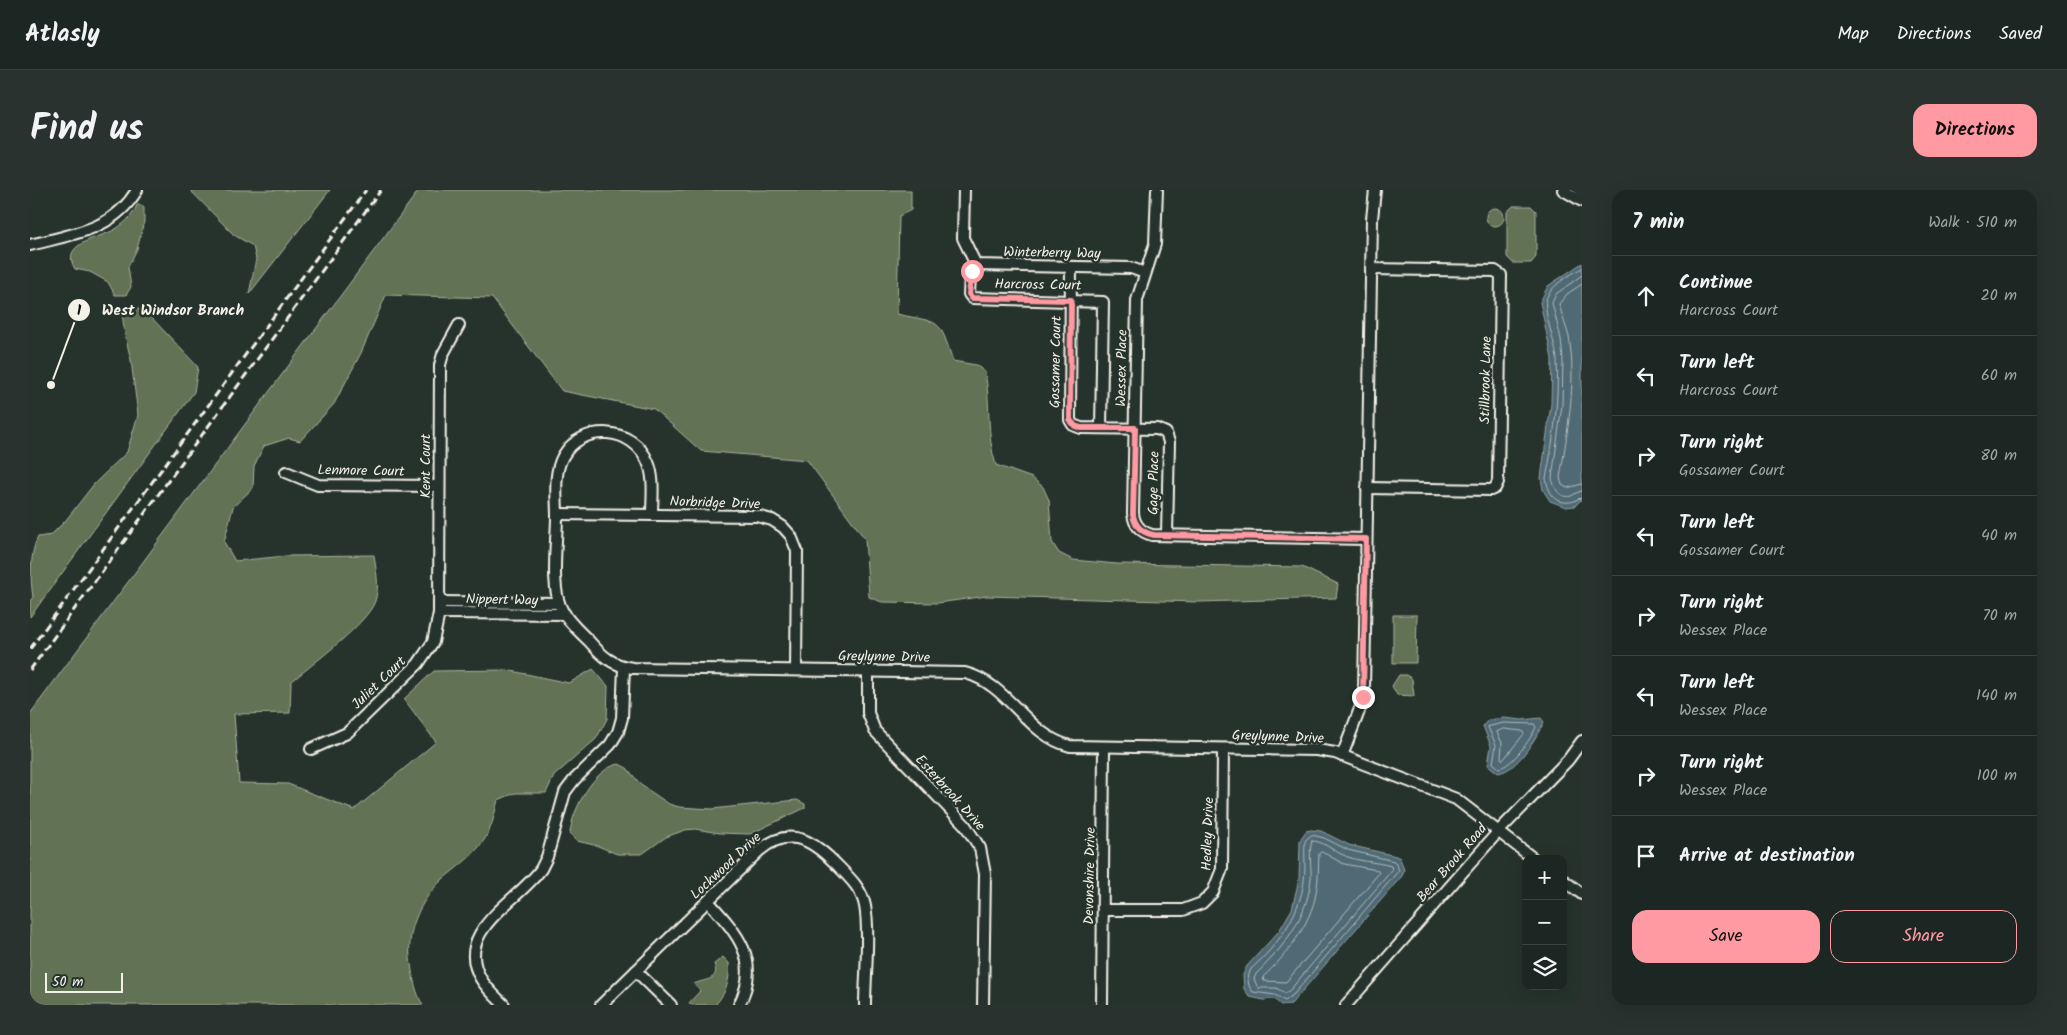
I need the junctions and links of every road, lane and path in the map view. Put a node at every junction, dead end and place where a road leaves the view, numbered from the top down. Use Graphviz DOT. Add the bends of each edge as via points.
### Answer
graph roads {
  1 [pos="137,190"];
  2 [pos="964,190"];
  3 [pos="1157,190"];
  4 [pos="1375,190"];
  5 [pos="1563,190"];
  6 [pos="1582,201"];
  7 [pos="30,245"];
  8 [pos="976,265"];
  9 [pos="1071,267"];
  10 [pos="1371,269"];
  11 [pos="1145,272"];
  12 [pos="1071,300"];
  13 [pos="459,325"];
  14 [pos="1102,428"];
  15 [pos="1135,428"];
  16 [pos="286,472"];
  17 [pos="439,486"];
  18 [pos="1367,488"];
  19 [pos="557,514"];
  20 [pos="652,515"];
  21 [pos="1167,535"];
  22 [pos="1366,539"];
  23 [pos="439,602"];
  24 [pos="559,603"];
  25 [pos="439,613"];
  26 [pos="565,614"];
  27 [pos="624,667"];
  28 [pos="796,670"];
  29 [pos="868,671"];
  30 [pos="1582,741"];
  31 [pos="1104,748"];
  32 [pos="311,749"];
  33 [pos="1223,749"];
  34 [pos="1342,756"];
  35 [pos="1497,833"];
  36 [pos="1528,855"];
  37 [pos="1567,883"];
  38 [pos="1582,883"];
  39 [pos="1582,894"];
  40 [pos="708,901"];
  41 [pos="1103,910"];
  42 [pos="636,971"];
  43 [pos="504,1005"];
  44 [pos="601,1005"];
  45 [pos="670,1005"];
  46 [pos="739,1005"];
  47 [pos="865,1005"];
  48 [pos="983,1005"];
  49 [pos="1102,1005"];
  50 [pos="1346,1005"];
  1 -- 7 [label="street" via="124,209 109,221"];
  2 -- 8 [label="street" via="964,238"];
  3 -- 11 [label="street, Wessex Place" via="1155,244"];
  4 -- 10 [label="street"];
  5 -- 6 [label="street"];
  8 -- 9 [label="street, Winterberry Way"];
  8 -- 12 [label="street, Harcross Court" via="970,277 969,294 972,298"];
  9 -- 11 [label="street, Winterberry Way" via="1132,268"];
  9 -- 12 [label="street, Gossamer Court"];
  10 -- 18 [label="street"];
  10 -- 18 [label="street, Stillbrook Lane" via="1495,271 1501,275 1498,482 1491,490"];
  11 -- 15 [label="street, Wessex Place" via="1138,300"];
  12 -- 14 [label="street, Gossamer Court" via="1069,417 1071,423 1078,427"];
  12 -- 14 [label="street, Harcross Court" via="1099,300 1104,303"];
  13 -- 17 [label="street, Kent Court" via="440,362"];
  14 -- 15 [label="street, Gossamer Court"];
  15 -- 21 [label="street, Wessex Place" via="1134,521 1145,533"];
  15 -- 21 [label="street, Gage Place" via="1160,429 1168,438"];
  16 -- 17 [label="street, Lenmore Court" via="318,485"];
  17 -- 23 [label="street, Kent Court"];
  18 -- 22 [label="street"];
  19 -- 20 [label="street, Norbridge Drive"];
  19 -- 20 [label="street, Greylynne Drive" via="557,472 564,454 583,438 606,432 629,440 646,457 652,476"];
  19 -- 24 [label="street, Greylynne Drive" via="556,587"];
  20 -- 28 [label="street, Norbridge Drive" via="757,516 772,520 786,530 795,543 799,559"];
  21 -- 22 [label="street, Wessex Place"];
  22 -- 34 [label="street" via="1364,692"];
  23 -- 24 [label="street, Nippert Way"];
  23 -- 25 [label="street, Kent Court"];
  24 -- 26 [label="street, Greylynne Drive"];
  25 -- 26 [label="street, Nippert Way"];
  25 -- 32 [label="street, Juliet Court" via="433,642 418,664 347,733"];
  26 -- 27 [label="street, Greylynne Drive" via="604,657"];
  27 -- 28 [label="street, Greylynne Drive"];
  27 -- 43 [label="street" via="622,718 617,735 565,792 541,869 486,924 478,938 474,953 478,973"];
  28 -- 29 [label="street, Greylynne Drive"];
  29 -- 31 [label="street, Greylynne Drive" via="956,672 974,676 997,689 1038,730 1053,740 1074,747"];
  29 -- 48 [label="street, Esterbrook Drive" via="868,714 875,731 968,828 981,852 984,870"];
  30 -- 35 [label="street, Bear Brook Road" via="1568,760"];
  31 -- 33 [label="street, Greylynne Drive"];
  31 -- 41 [label="street, Devonshire Drive"];
  33 -- 34 [label="street, Greylynne Drive" via="1317,750"];
  33 -- 41 [label="street, Hedley Drive" via="1222,869 1214,892 1202,903 1183,910"];
  34 -- 35 [label="street, Greylynne Drive" via="1453,798"];
  35 -- 36 [label="street, Greylynne Drive"];
  35 -- 50 [label="street, Bear Brook Road"];
  37 -- 38 [label="street"];
  37 -- 39 [label="street"];
  40 -- 42 [label="street, Lockwood Drive"];
  40 -- 46 [label="street" via="733,928 744,950 747,981"];
  40 -- 47 [label="street, Lockwood Drive" via="772,842 796,838 816,844 851,879 863,900 866,916"];
  41 -- 49 [label="street, Devonshire Drive"];
  42 -- 44 [label="street, Lockwood Drive"];
  42 -- 45 [label="street"];
}
